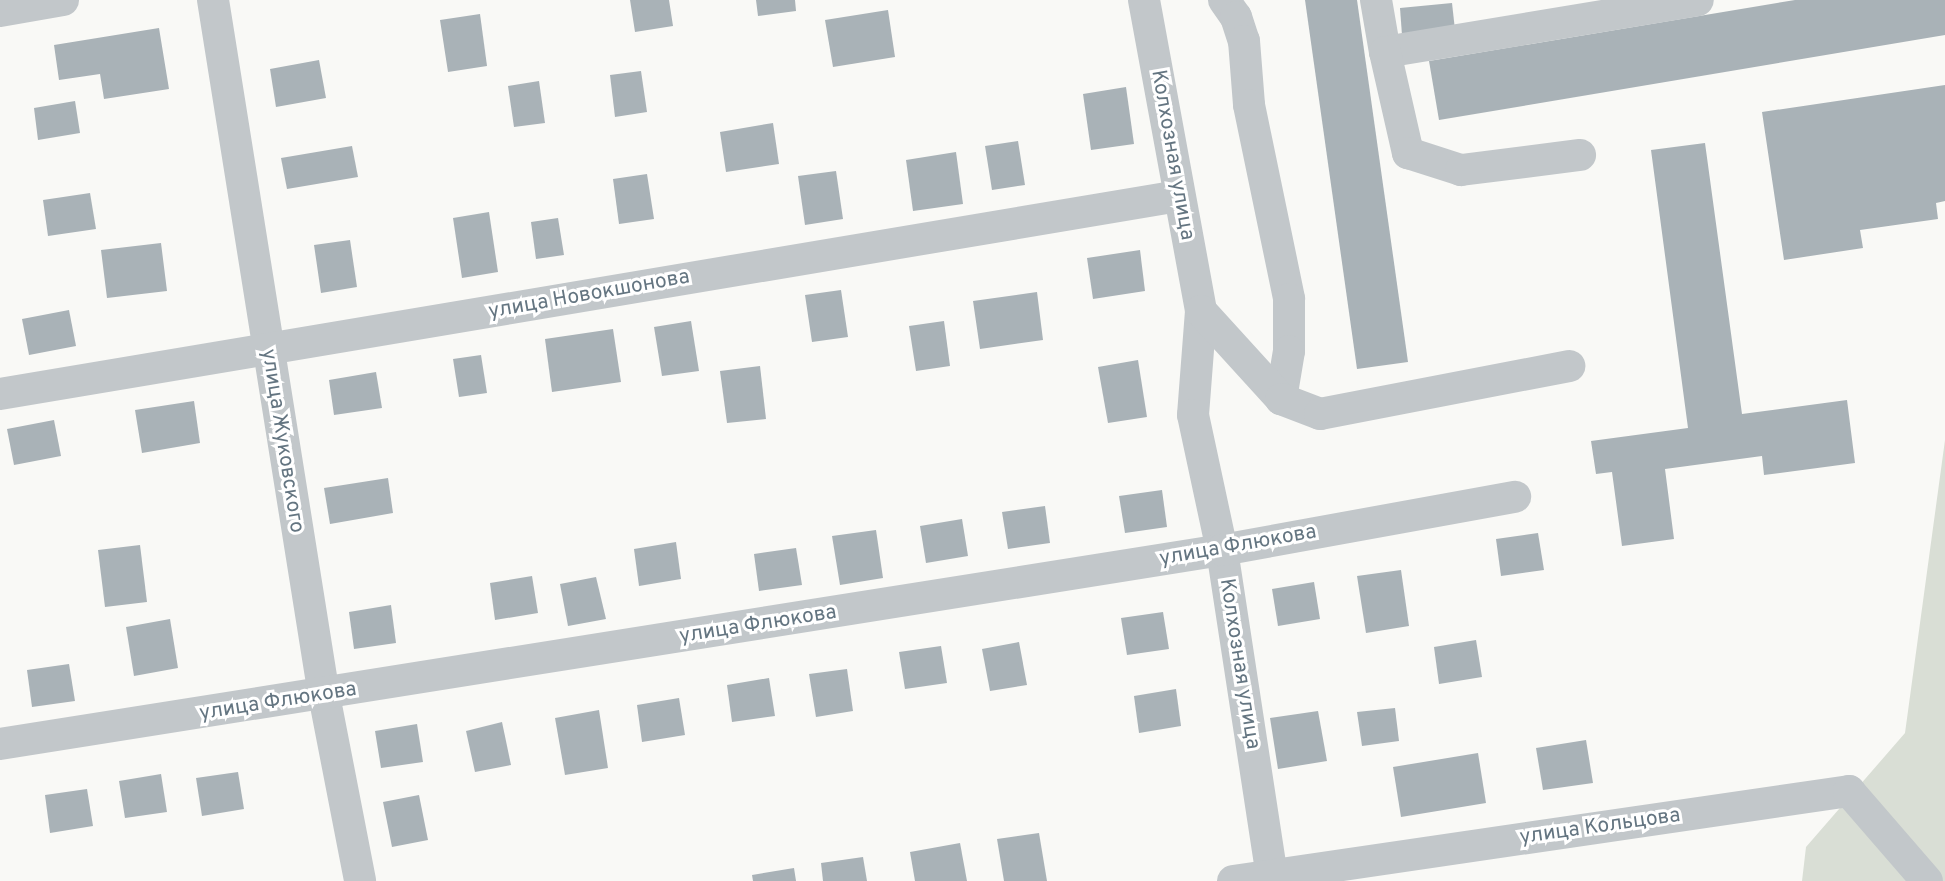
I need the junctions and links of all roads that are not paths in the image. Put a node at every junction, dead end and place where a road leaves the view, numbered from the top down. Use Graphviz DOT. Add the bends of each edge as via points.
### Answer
graph roads {
  1 [pos="63,0"];
  2 [pos="213,0"];
  3 [pos="1144,0"];
  4 [pos="1224,0"];
  5 [pos="1376,0"];
  6 [pos="1698,0"];
  7 [pos="0,11"];
  8 [pos="1385,52"];
  9 [pos="1580,155"];
  10 [pos="1178,195"];
  11 [pos="1201,311"];
  12 [pos="267,350"];
  13 [pos="1569,366"];
  14 [pos="0,394"];
  15 [pos="1281,399"];
  16 [pos="1515,497"];
  17 [pos="1222,550"];
  18 [pos="324,695"];
  19 [pos="0,744"];
  20 [pos="1272,875"];
  21 [pos="360,881"];
  22 [pos="1233,881"];
  23 [pos="1927,881"];
  1 -- 7 [label="street"];
  2 -- 12 [label="street, улица Жуковского"];
  3 -- 10 [label="street, Колхозная улица"];
  4 -- 15 [label="street" via="1236,17 1244,41 1249,105 1289,299 1289,351"];
  5 -- 8 [label="street"];
  6 -- 8 [label="street"];
  8 -- 9 [label="street" via="1408,153 1461,170"];
  10 -- 11 [label="street, Колхозная улица"];
  10 -- 12 [label="street, улица Новокшонова"];
  11 -- 15 [label="street"];
  11 -- 17 [label="street, Колхозная улица" via="1193,415"];
  12 -- 14 [label="street, улица Новокшонова"];
  12 -- 18 [label="street, улица Жуковского"];
  13 -- 15 [label="street" via="1320,414"];
  16 -- 17 [label="street, улица Флюкова"];
  17 -- 18 [label="street, улица Флюкова"];
  17 -- 20 [label="street, Колхозная улица"];
  18 -- 19 [label="street, улица Флюкова"];
  18 -- 21 [label="street, улица Жуковского"];
  20 -- 22 [label="street, улица Кольцова"];
  20 -- 23 [label="street, улица Кольцова" via="1849,791"];
}
